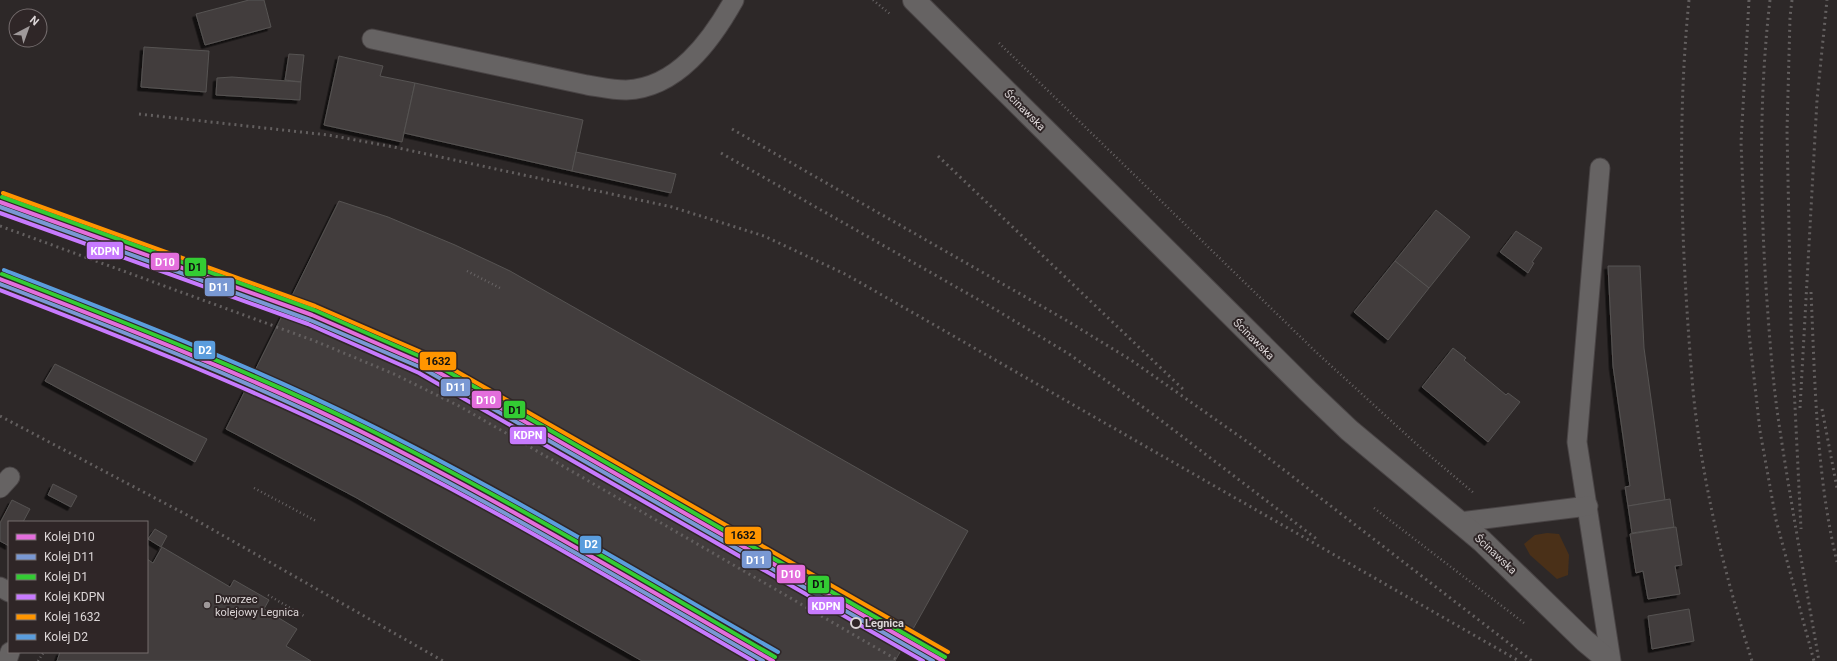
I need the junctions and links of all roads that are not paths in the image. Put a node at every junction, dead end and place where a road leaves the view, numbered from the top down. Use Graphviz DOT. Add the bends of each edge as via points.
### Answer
graph roads {
  1 [pos="734,0"];
  2 [pos="914,0"];
  3 [pos="372,39"];
  4 [pos="1600,168"];
  5 [pos="1588,506"];
  6 [pos="1460,522"];
  7 [pos="1610,661"];
  1 -- 3 [label="lane" via="712,34 682,67 657,84 636,89 614,90 587,85"];
  2 -- 6 [label="street, Ścinawska" via="1308,391 1345,426"];
  4 -- 5 [label="lane" via="1577,442"];
  5 -- 6 [label="lane"];
  5 -- 7 [label="lane"];
  6 -- 7 [label="street, Ścinawska"];
}
